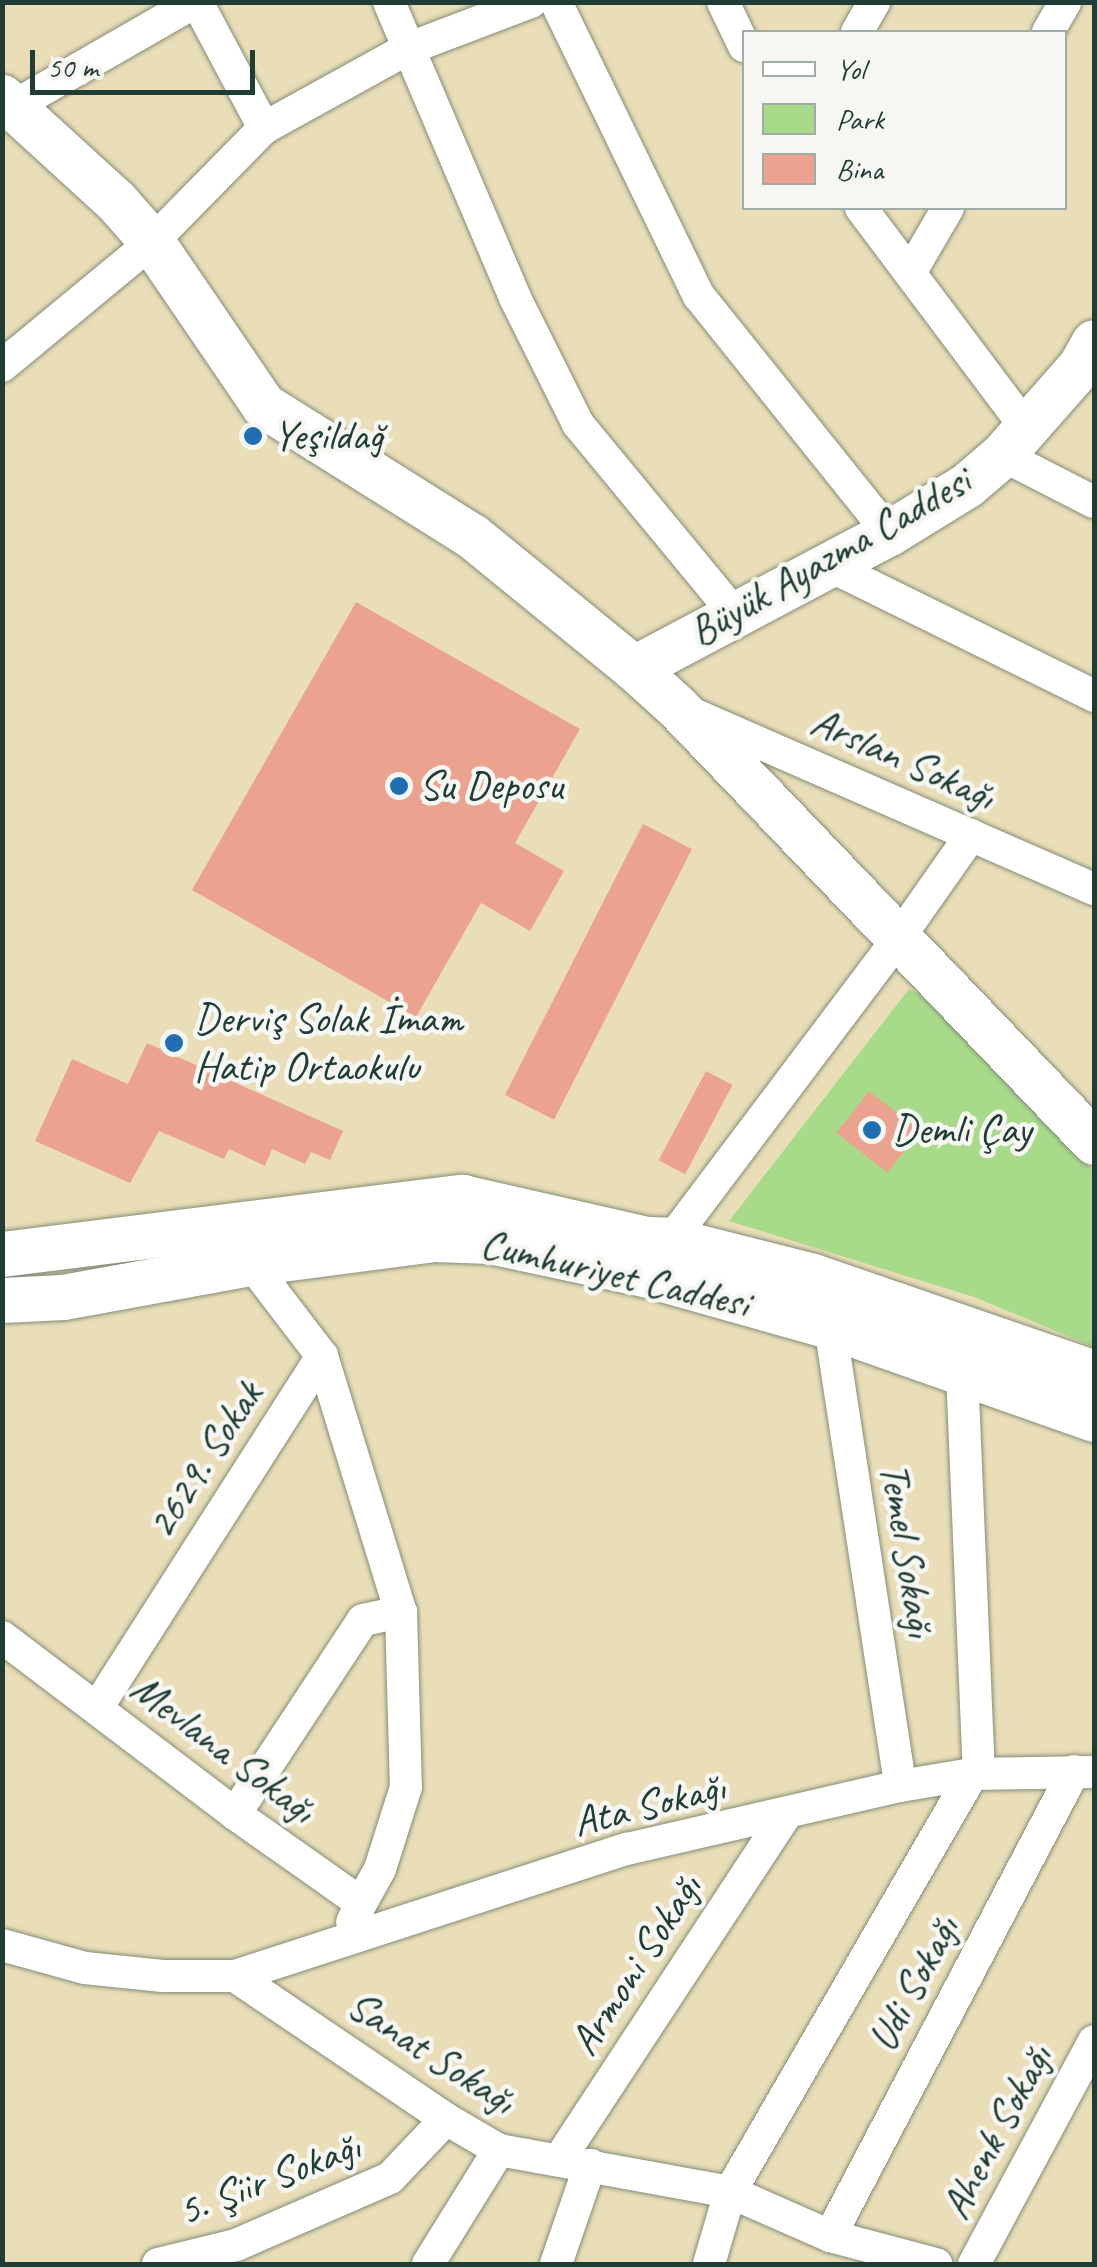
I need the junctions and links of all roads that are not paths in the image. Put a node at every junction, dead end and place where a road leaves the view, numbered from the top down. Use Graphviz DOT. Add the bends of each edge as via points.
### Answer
graph roads {
  1 [pos="196,2"];
  2 [pos="389,2"];
  3 [pos="530,2"];
  4 [pos="556,2"];
  5 [pos="723,2"];
  6 [pos="874,2"];
  7 [pos="1065,2"];
  8 [pos="858,30"];
  9 [pos="1049,30"];
  10 [pos="742,42"];
  11 [pos="407,49"];
  12 [pos="8,101"];
  13 [pos="264,128"];
  14 [pos="862,210"];
  15 [pos="947,210"];
  16 [pos="152,242"];
  17 [pos="910,274"];
  18 [pos="1094,342"];
  19 [pos="2,366"];
  20 [pos="1014,442"];
  21 [pos="1094,502"];
  22 [pos="888,533"];
  23 [pos="828,565"];
  24 [pos="734,613"];
  25 [pos="634,668"];
  26 [pos="1094,696"];
  27 [pos="678,708"];
  28 [pos="970,835"];
  29 [pos="1094,889"];
  30 [pos="898,939"];
  31 [pos="1094,1142"];
  32 [pos="672,1240"];
  33 [pos="2,1254"];
  34 [pos="251,1263"];
  35 [pos="2,1300"];
  36 [pos="830,1326"];
  37 [pos="322,1356"];
  38 [pos="962,1371"];
  39 [pos="1094,1374"];
  40 [pos="1094,1419"];
  41 [pos="401,1612"];
  42 [pos="4,1642"];
  43 [pos="96,1708"];
  44 [pos="1084,1771"];
  45 [pos="975,1774"];
  46 [pos="900,1786"];
  47 [pos="236,1814"];
  48 [pos="785,1816"];
  49 [pos="361,1903"];
  50 [pos="344,1940"];
  51 [pos="2,1945"];
  52 [pos="235,1976"];
  53 [pos="1094,2041"];
  54 [pos="446,2119"];
  55 [pos="499,2150"];
  56 [pos="574,2163"];
  57 [pos="730,2192"];
  58 [pos="830,2236"];
  59 [pos="242,2254"];
  60 [pos="887,2257"];
  61 [pos="158,2264"];
  62 [pos="428,2264"];
  63 [pos="556,2264"];
  64 [pos="709,2264"];
  65 [pos="936,2264"];
  66 [pos="974,2264"];
  1 -- 12 [label="street"];
  1 -- 13 [label="street"];
  2 -- 11 [label="street"];
  3 -- 11 [label="street"];
  4 -- 22 [label="street" via="699,296"];
  5 -- 10 [label="street"];
  6 -- 8 [label="street"];
  7 -- 9 [label="street"];
  11 -- 13 [label="street"];
  11 -- 24 [label="street" via="515,298 578,424"];
  12 -- 16 [label="main road"];
  13 -- 16 [label="street"];
  14 -- 17 [label="street"];
  15 -- 17 [label="street"];
  16 -- 19 [label="street"];
  16 -- 25 [label="main road" via="263,405 472,536"];
  17 -- 20 [label="street"];
  18 -- 20 [label="main road, Büyük Ayazma Caddesi"];
  20 -- 21 [label="street"];
  20 -- 22 [label="main road, Büyük Ayazma Caddesi" via="966,485"];
  22 -- 23 [label="main road, Büyük Ayazma Caddesi"];
  23 -- 24 [label="main road, Büyük Ayazma Caddesi"];
  23 -- 26 [label="street"];
  24 -- 25 [label="main road, Büyük Ayazma Caddesi"];
  25 -- 27 [label="main road"];
  27 -- 28 [label="street, Arslan Sokağı"];
  27 -- 30 [label="main road"];
  28 -- 29 [label="street, Arslan Sokağı"];
  28 -- 30 [label="street"];
  30 -- 31 [label="main road"];
  30 -- 32 [label="street"];
  32 -- 33 [label="main road, Cumhuriyet Caddesi" via="462,1196"];
  32 -- 39 [label="main road, Cumhuriyet Caddesi" via="813,1276"];
  34 -- 35 [label="main road, Cumhuriyet Caddesi" via="62,1297"];
  34 -- 36 [label="main road, Cumhuriyet Caddesi" via="434,1239 490,1241 648,1275"];
  34 -- 37 [label="street"];
  36 -- 38 [label="main road, Cumhuriyet Caddesi"];
  36 -- 46 [label="street, Temel Sokağı"];
  37 -- 41 [label="street"];
  37 -- 43 [label="street, 2629. Sokak"];
  38 -- 40 [label="main road, Cumhuriyet Caddesi"];
  38 -- 45 [label="street"];
  41 -- 47 [label="street" via="363,1620"];
  41 -- 49 [label="street" via="406,1786 380,1869"];
  42 -- 43 [label="street, Mevlana Sokağı"];
  43 -- 47 [label="street, Mevlana Sokağı"];
  44 -- 45 [label="street, Ata Sokağı"];
  44 -- 58 [label="street, Udi Sokağı"];
  45 -- 46 [label="street, Ata Sokağı"];
  45 -- 57 [label="street"];
  46 -- 48 [label="street, Ata Sokağı"];
  47 -- 49 [label="street, Mevlana Sokağı"];
  48 -- 50 [label="street, Ata Sokağı" via="628,1850"];
  48 -- 56 [label="street, Armoni Sokağı"];
  49 -- 50 [label="street"];
  50 -- 52 [label="street, Ata Sokağı"];
  51 -- 52 [label="street" via="85,1968"];
  52 -- 54 [label="street, Sanat Sokağı"];
  53 -- 66 [label="street, Ahenk Sokağı"];
  54 -- 55 [label="street, Sanat Sokağı"];
  54 -- 59 [label="street, 5. Şiir Sokağı" via="390,2178"];
  55 -- 56 [label="street, Sanat Sokağı"];
  55 -- 62 [label="street"];
  56 -- 57 [label="street, Sanat Sokağı"];
  56 -- 63 [label="street, Armoni Sokağı"];
  57 -- 58 [label="street, Sanat Sokağı"];
  57 -- 64 [label="street"];
  58 -- 60 [label="street, Sanat Sokağı"];
  59 -- 61 [label="street, 5. Şiir Sokağı"];
  60 -- 65 [label="street, Sanat Sokağı"];
}
